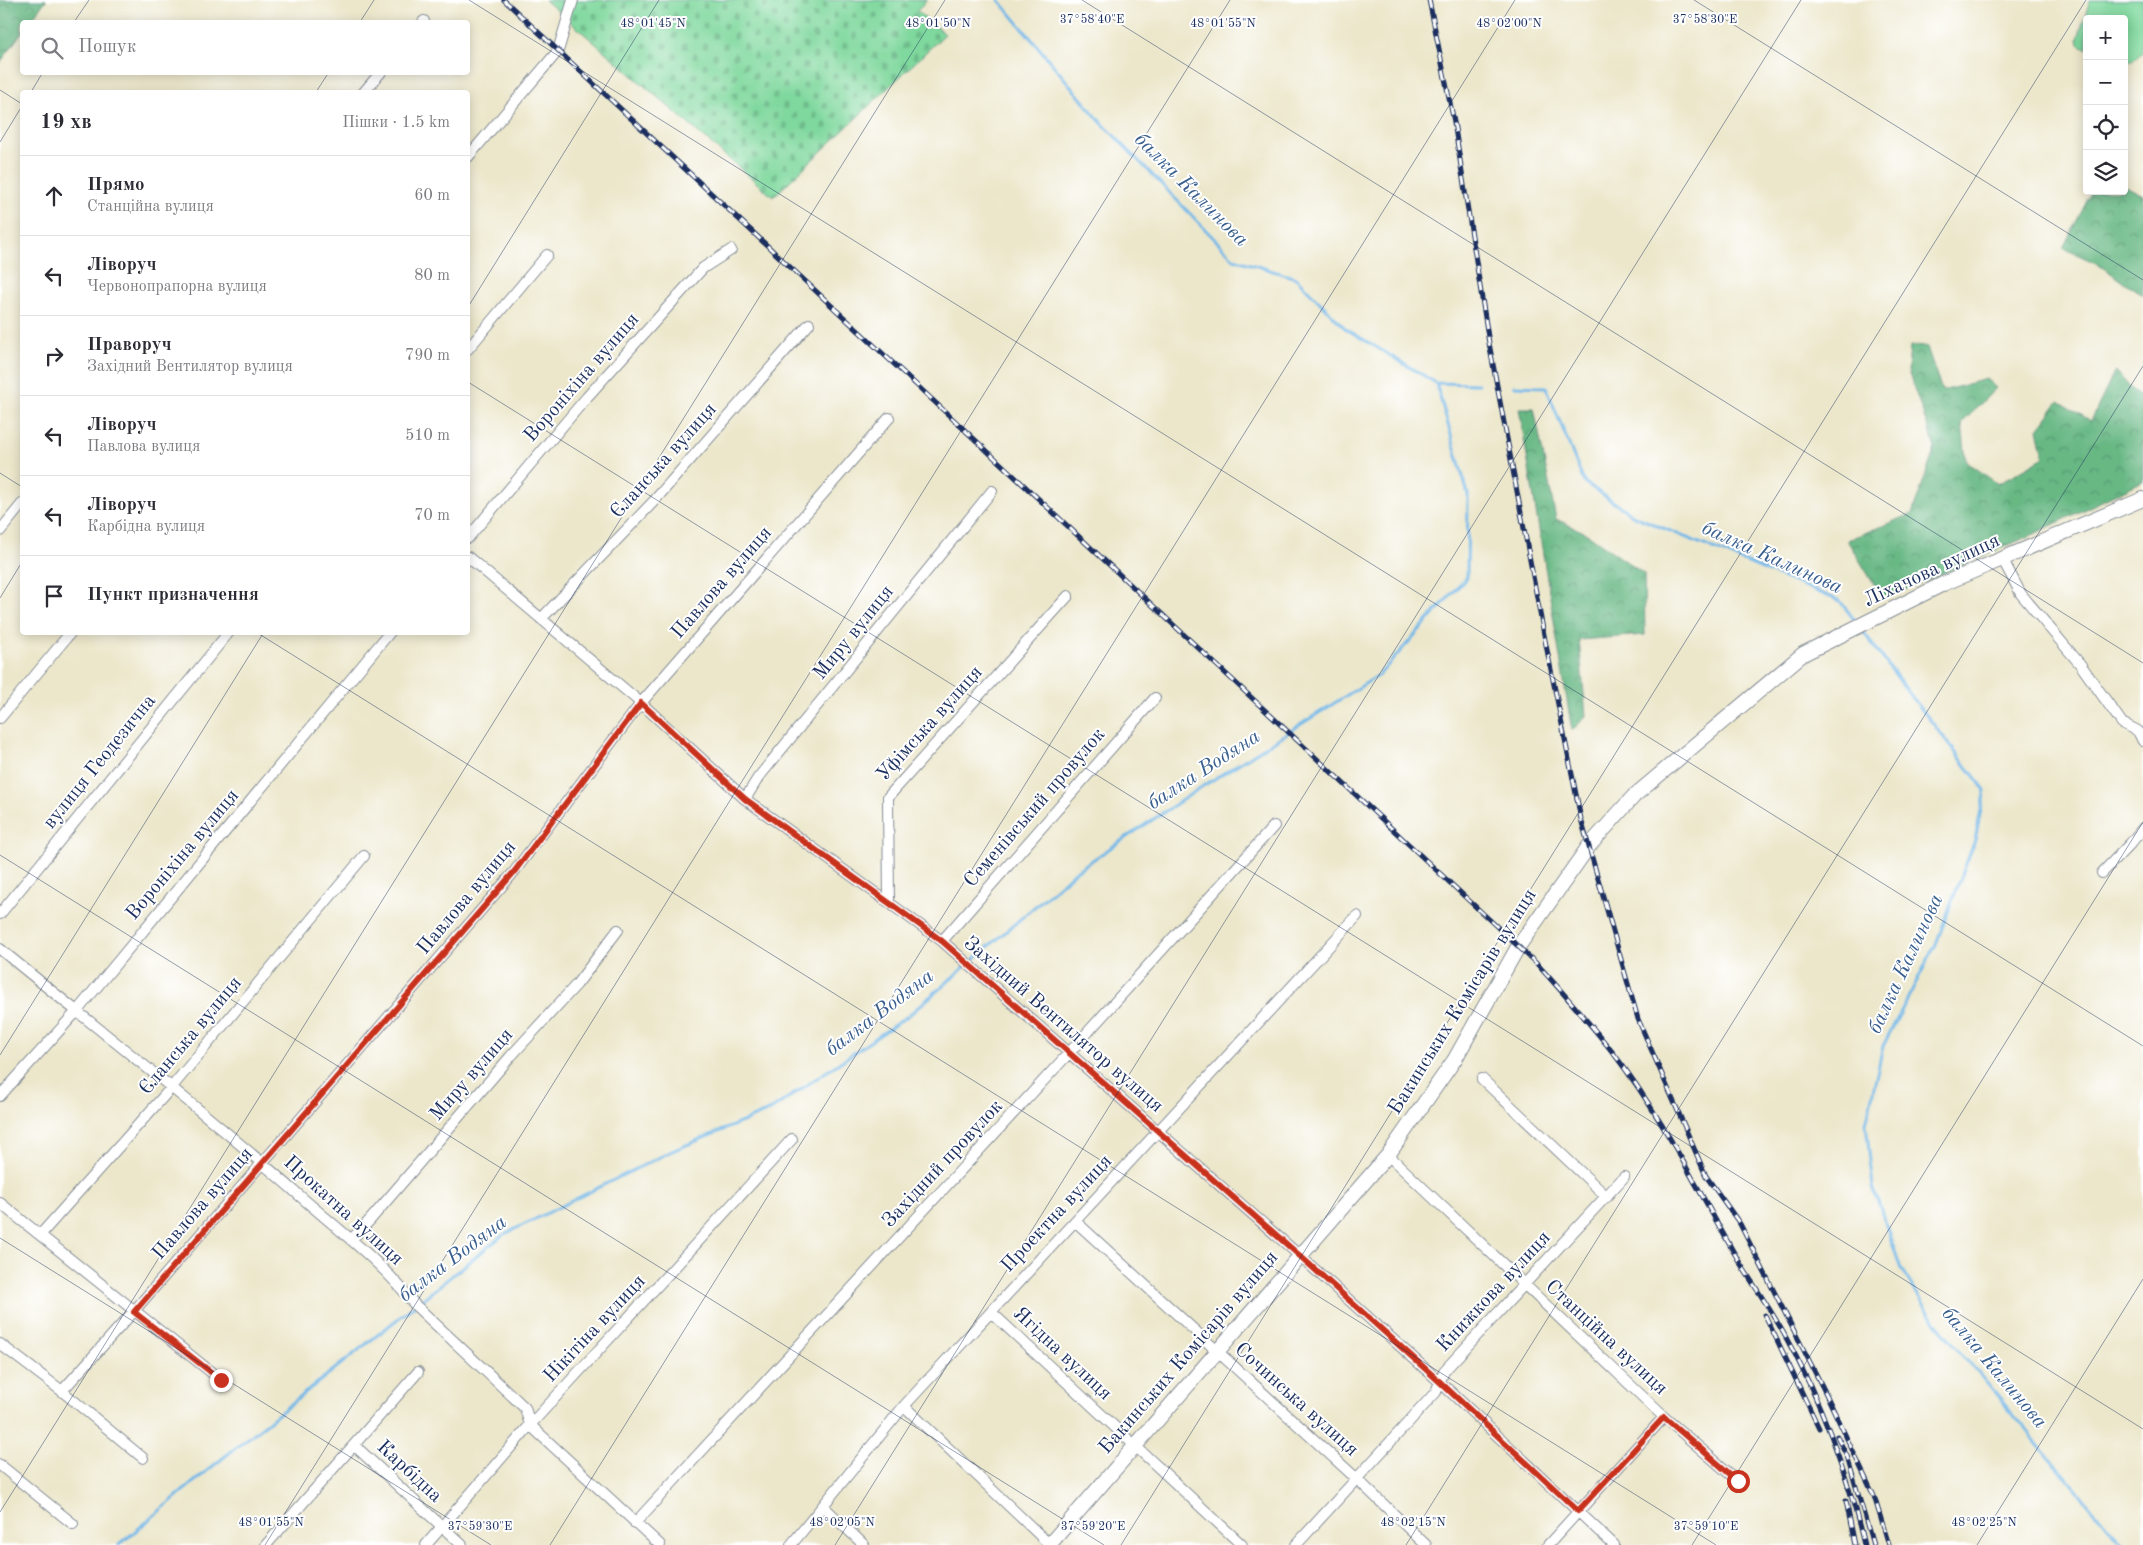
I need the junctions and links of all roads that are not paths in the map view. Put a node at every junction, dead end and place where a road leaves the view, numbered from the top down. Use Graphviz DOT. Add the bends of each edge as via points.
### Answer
graph roads {
  1 [pos="573,0"];
  2 [pos="378,75"];
  3 [pos="366,90"];
  4 [pos="470,155"];
  5 [pos="732,250"];
  6 [pos="547,255"];
  7 [pos="809,324"];
  8 [pos="470,347"];
  9 [pos="889,418"];
  10 [pos="992,491"];
  11 [pos="2143,499"];
  12 [pos="20,506"];
  13 [pos="0,531"];
  14 [pos="470,536"];
  15 [pos="470,559"];
  16 [pos="2002,560"];
  17 [pos="1068,596"];
  18 [pos="541,619"];
  19 [pos="69,635"];
  20 [pos="227,635"];
  21 [pos="388,635"];
  22 [pos="1155,698"];
  23 [pos="641,703"];
  24 [pos="0,718"];
  25 [pos="2143,741"];
  26 [pos="1634,796"];
  27 [pos="745,799"];
  28 [pos="1274,826"];
  29 [pos="2143,828"];
  30 [pos="364,856"];
  31 [pos="2102,873"];
  32 [pos="889,902"];
  33 [pos="0,914"];
  34 [pos="1358,916"];
  35 [pos="618,930"];
  36 [pos="942,941"];
  37 [pos="0,949"];
  38 [pos="76,1011"];
  39 [pos="1069,1053"];
  40 [pos="1482,1079"];
  41 [pos="172,1088"];
  42 [pos="2,1090"];
  43 [pos="1158,1131"];
  44 [pos="792,1139"];
  45 [pos="1388,1155"];
  46 [pos="263,1162"];
  47 [pos="1624,1177"];
  48 [pos="1607,1197"];
  49 [pos="0,1203"];
  50 [pos="1075,1221"];
  51 [pos="41,1234"];
  52 [pos="351,1240"];
  53 [pos="1300,1256"];
  54 [pos="1524,1286"];
  55 [pos="134,1312"];
  56 [pos="991,1312"];
  57 [pos="0,1344"];
  58 [pos="1217,1352"];
  59 [pos="418,1372"];
  60 [pos="221,1380"];
  61 [pos="1440,1382"];
  62 [pos="62,1391"];
  63 [pos="904,1406"];
  64 [pos="1664,1417"];
  65 [pos="530,1424"];
  66 [pos="354,1445"];
  67 [pos="1135,1446"];
  68 [pos="143,1458"];
  69 [pos="0,1464"];
  70 [pos="1356,1479"];
  71 [pos="1738,1481"];
  72 [pos="823,1506"];
  73 [pos="1578,1511"];
  74 [pos="635,1523"];
  75 [pos="73,1524"];
  76 [pos="442,1527"];
  77 [pos="266,1545"];
  78 [pos="426,1545"];
  79 [pos="462,1545"];
  80 [pos="660,1545"];
  81 [pos="791,1545"];
  82 [pos="864,1545"];
  83 [pos="1049,1545"];
  84 [pos="1242,1545"];
  85 [pos="1296,1545"];
  86 [pos="1426,1545"];
  87 [pos="1548,1545"];
  88 [pos="1614,1545"];
  1 -- 4 [label="street" via="558,51"];
  2 -- 3 [label="street"];
  5 -- 14 [label="street, Вороніхіна вулиця" via="703,268 587,397"];
  6 -- 8 [label="street"];
  7 -- 18 [label="street, Єланська вулиця" via="654,501"];
  9 -- 23 [label="street, Павлова вулиця"];
  10 -- 27 [label="street, Миру вулиця" via="758,778"];
  11 -- 16 [label="street, Ліхачова вулиця"];
  12 -- 13 [label="street"];
  15 -- 18 [label="street, Західний Вентилятор вулиця"];
  16 -- 25 [label="street" via="2021,594 2080,664 2122,724 2138,731"];
  16 -- 26 [label="street, Ліхачова вулиця" via="1943,584 1803,654"];
  17 -- 32 [label="street, Уфімська вулиця" via="888,797"];
  18 -- 23 [label="street, Західний Вентилятор вулиця"];
  19 -- 24 [label="street"];
  20 -- 33 [label="street, вулиця Геодезична"];
  21 -- 38 [label="street, Вороніхіна вулиця"];
  22 -- 36 [label="street, Семенівський провулок"];
  23 -- 27 [label="street, Західний Вентилятор вулиця"];
  23 -- 46 [label="street, Павлова вулиця" via="514,872"];
  26 -- 45 [label="street, Бакинських Комісарів вулиця" via="1589,846 1518,947 1455,1059"];
  27 -- 32 [label="street, Західний Вентилятор вулиця"];
  28 -- 39 [label="street, Західний провулок"];
  29 -- 31 [label="street"];
  30 -- 41 [label="street, Єланська вулиця"];
  32 -- 36 [label="street, Західний Вентилятор вулиця"];
  34 -- 43 [label="street, Проектна вулиця"];
  35 -- 52 [label="street, Миру вулиця" via="577,984"];
  36 -- 39 [label="street, Західний Вентилятор вулиця"];
  37 -- 38 [label="street, Прокатна вулиця"];
  38 -- 41 [label="street, Прокатна вулиця"];
  38 -- 42 [label="street, Вороніхіна вулиця"];
  39 -- 43 [label="street, Західний Вентилятор вулиця"];
  39 -- 74 [label="street, Західний провулок"];
  40 -- 48 [label="street"];
  41 -- 46 [label="street, Прокатна вулиця"];
  41 -- 51 [label="street, Єланська вулиця"];
  43 -- 50 [label="street, Проектна вулиця"];
  43 -- 53 [label="street, Західний Вентилятор вулиця"];
  44 -- 65 [label="street, Нікітіна вулиця"];
  45 -- 53 [label="street, Бакинських Комісарів вулиця"];
  45 -- 54 [label="street, Станційна вулиця"];
  46 -- 52 [label="street, Прокатна вулиця"];
  46 -- 55 [label="street, Павлова вулиця"];
  47 -- 48 [label="street, Книжкова вулиця"];
  48 -- 54 [label="street, Книжкова вулиця"];
  49 -- 51 [label="street"];
  50 -- 56 [label="street, Проектна вулиця"];
  50 -- 58 [label="street, Сочинська вулиця"];
  51 -- 55 [label="street"];
  52 -- 65 [label="street, Прокатна вулиця" via="401,1287 414,1305 525,1408"];
  53 -- 58 [label="street, Бакинських Комісарів вулиця"];
  53 -- 61 [label="street, Західний Вентилятор вулиця"];
  54 -- 61 [label="street, Книжкова вулиця" via="1444,1370"];
  54 -- 64 [label="street, Станційна вулиця"];
  55 -- 60 [label="street"];
  55 -- 62 [label="street, Павлова вулиця"];
  56 -- 63 [label="street, Проектна вулиця"];
  56 -- 67 [label="street, Ягідна вулиця"];
  57 -- 62 [label="street"];
  58 -- 67 [label="street, Бакинських Комісарів вулиця"];
  58 -- 70 [label="street, Сочинська вулиця"];
  59 -- 66 [label="street"];
  61 -- 70 [label="street, Книжкова вулиця" via="1436,1392"];
  61 -- 73 [label="street, Західний Вентилятор вулиця"];
  62 -- 68 [label="street"];
  63 -- 72 [label="street, Проектна вулиця"];
  63 -- 83 [label="street"];
  64 -- 71 [label="street, Станційна вулиця"];
  64 -- 73 [label="street"];
  65 -- 74 [label="street, Прокатна вулиця"];
  65 -- 76 [label="street, Нікітіна вулиця"];
  66 -- 76 [label="street, Карбідна"];
  66 -- 77 [label="street"];
  67 -- 83 [label="street, Бакинських Комісарів вулиця"];
  67 -- 84 [label="street, Ягідна вулиця"];
  69 -- 75 [label="street"];
  70 -- 85 [label="street, Книжкова вулиця"];
  70 -- 86 [label="street, Сочинська вулиця"];
  72 -- 81 [label="street, Проектна вулиця"];
  72 -- 82 [label="street"];
  73 -- 87 [label="street"];
  73 -- 88 [label="street, Західний Вентилятор вулиця"];
  74 -- 80 [label="street, Прокатна вулиця"];
  76 -- 78 [label="street, Нікітіна вулиця"];
  76 -- 79 [label="street, Карбідна"];
}
